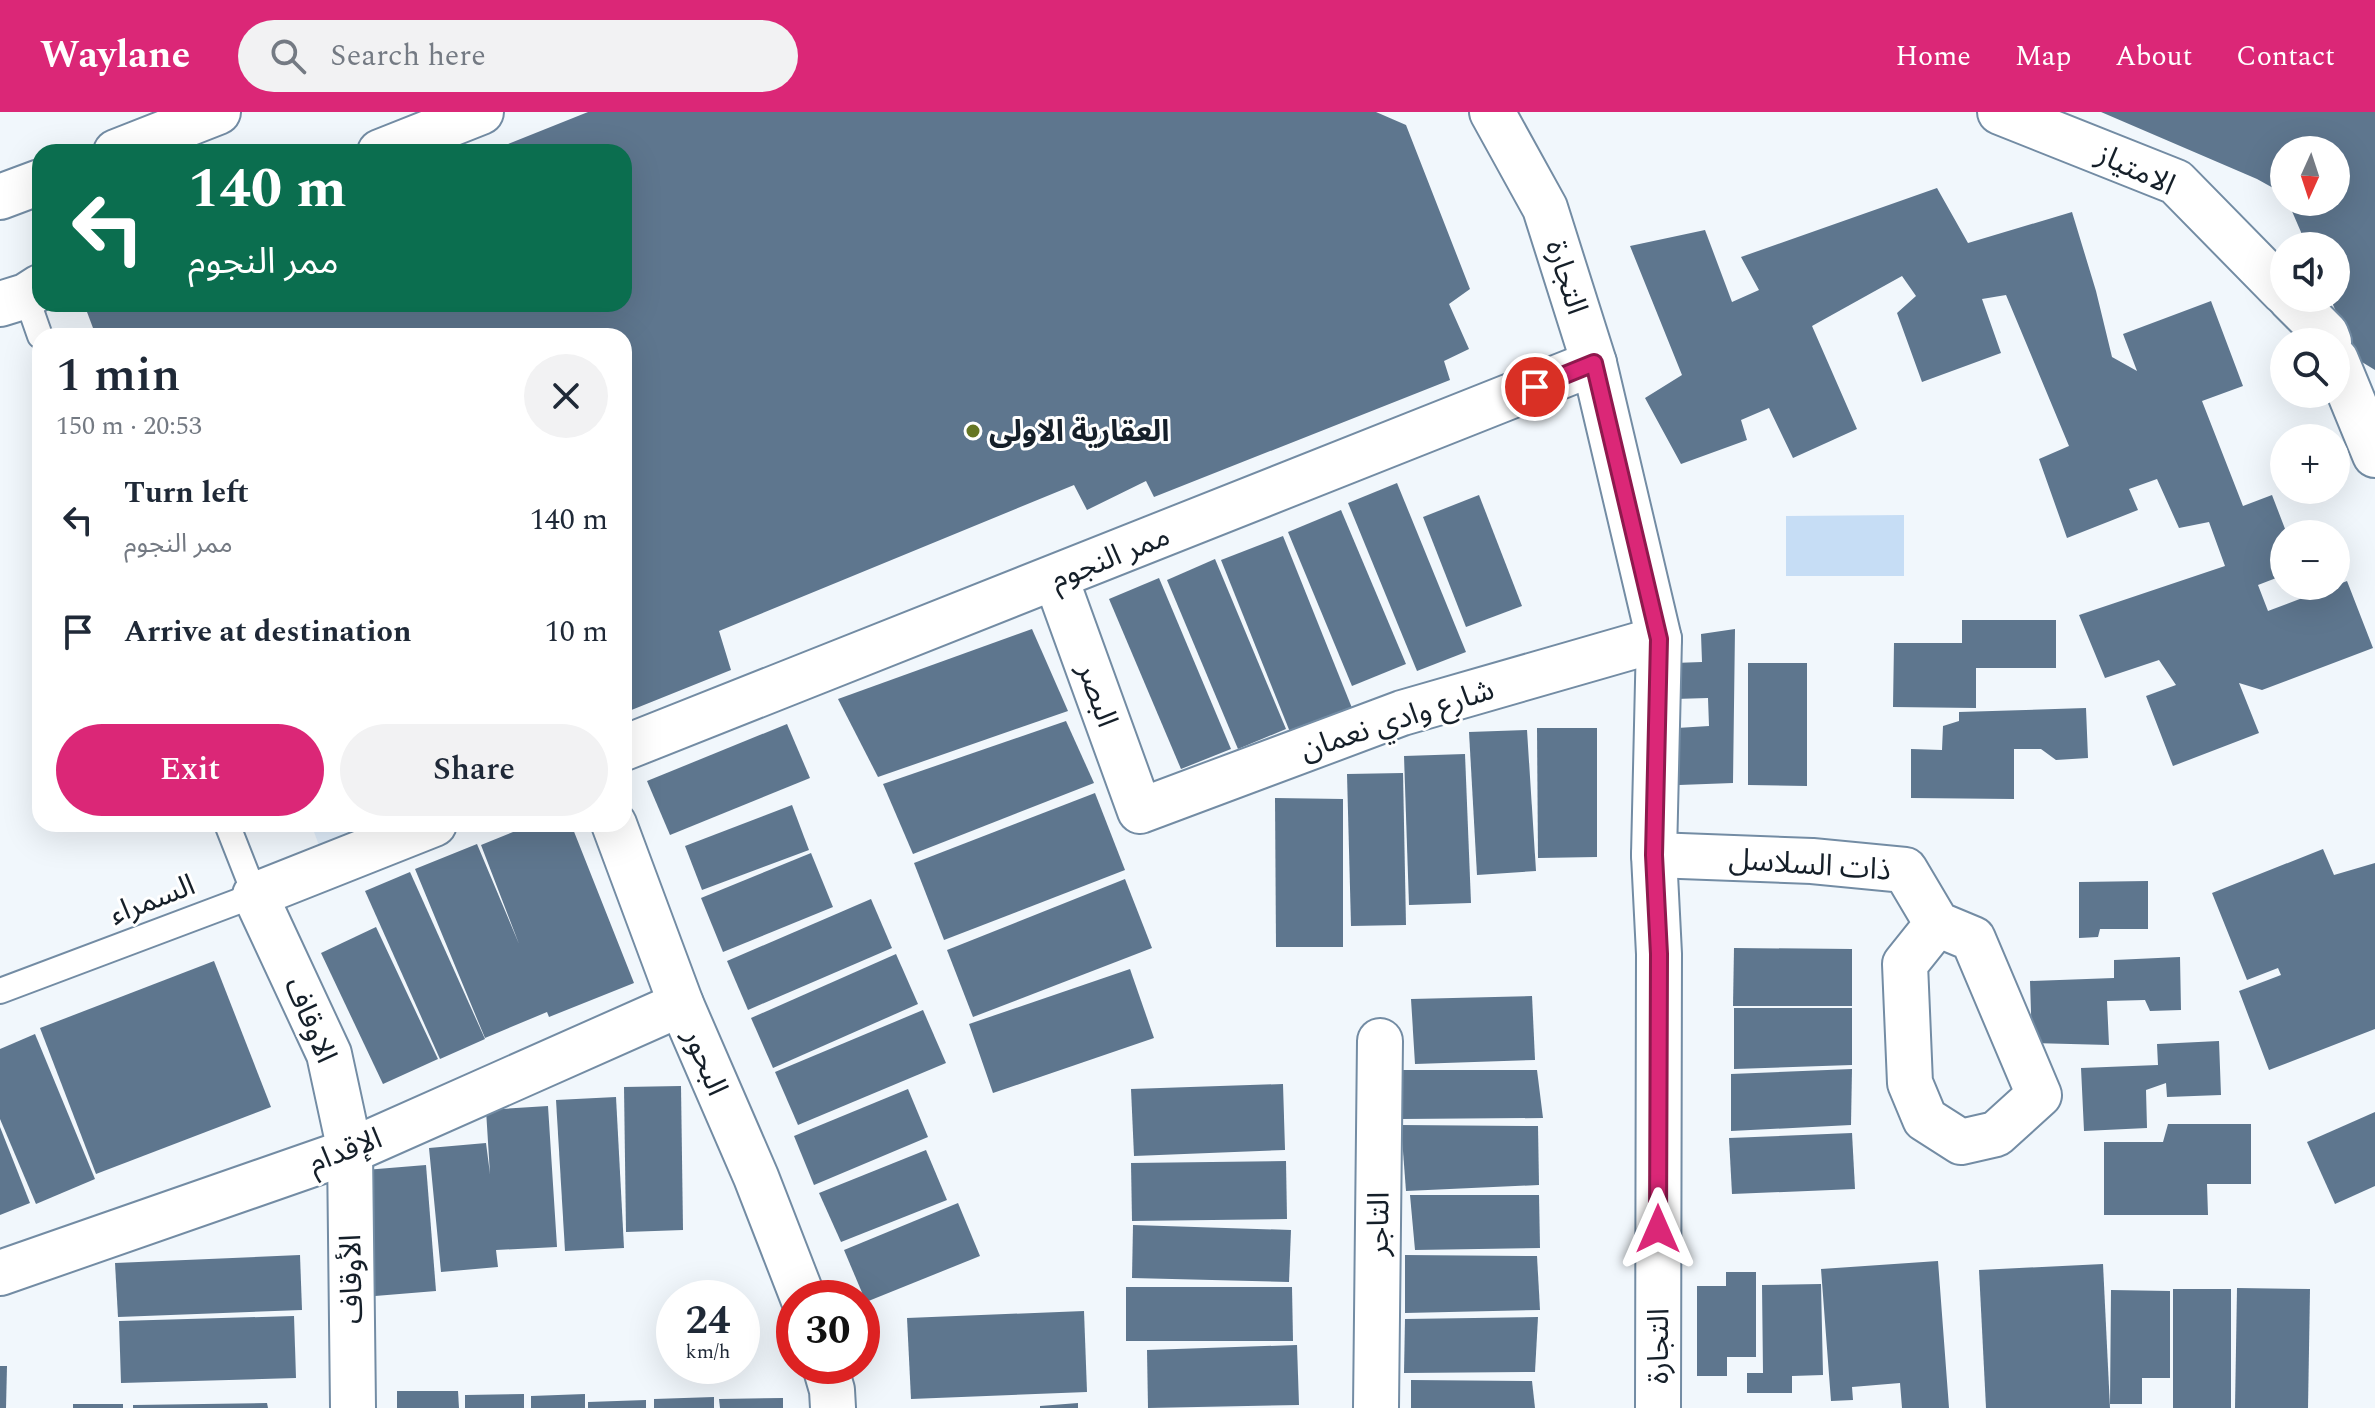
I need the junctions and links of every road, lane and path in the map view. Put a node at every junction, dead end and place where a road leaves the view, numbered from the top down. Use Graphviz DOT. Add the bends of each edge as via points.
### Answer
graph roads {
  1 [pos="218,112"];
  2 [pos="481,112"];
  3 [pos="1493,112"];
  4 [pos="2000,112"];
  5 [pos="136,144"];
  6 [pos="400,144"];
  7 [pos="32,185"];
  8 [pos="0,197"];
  9 [pos="2270,278"];
  10 [pos="22,296"];
  11 [pos="2304,312"];
  12 [pos="36,328"];
  13 [pos="2320,328"];
  14 [pos="1594,363"];
  15 [pos="2350,394"];
  16 [pos="2375,455"];
  17 [pos="1056,579"];
  18 [pos="1659,639"];
  19 [pos="632,745"];
  20 [pos="1140,811"];
  21 [pos="230,832"];
  22 [pos="414,832"];
  23 [pos="617,832"];
  24 [pos="1654,855"];
  25 [pos="255,895"];
  26 [pos="1937,924"];
  27 [pos="0,991"];
  28 [pos="681,1004"];
  29 [pos="1380,1041"];
  30 [pos="350,1151"];
  31 [pos="0,1273"];
  32 [pos="796,1280"];
  33 [pos="830,1384"];
  34 [pos="353,1408"];
  35 [pos="833,1408"];
  36 [pos="1376,1408"];
  37 [pos="1658,1408"];
  1 -- 5 [label="street"];
  2 -- 6 [label="street"];
  3 -- 14 [label="street, التجارة" via="1545,208"];
  4 -- 9 [label="street, الامتياز" via="2176,182"];
  7 -- 8 [label="street"];
  10 -- 12 [label="lane"];
  11 -- 13 [label="street"];
  14 -- 17 [label="street, ممر النجوم"];
  14 -- 18 [label="street, التجارة"];
  15 -- 16 [label="street"];
  17 -- 19 [label="street, ممر النجوم"];
  17 -- 20 [label="street, البصر"];
  18 -- 20 [label="street, شارع وادي نعمان" via="1402,713"];
  18 -- 24 [label="street, التجارة"];
  21 -- 25 [label="lane"];
  22 -- 25 [label="street"];
  23 -- 28 [label="street, البحور"];
  24 -- 26 [label="street, ذات السلاسل" via="1905,870"];
  24 -- 37 [label="street, التجارة" via="1659,954"];
  25 -- 27 [label="lane, السمراء"];
  25 -- 30 [label="street, الاوقاف" via="329,1054"];
  26 -- 26 [label="street" via="1905,964 1910,1083 1925,1119 1961,1142 1996,1134 2039,1095 1973,939"];
  28 -- 30 [label="street, الإقدام"];
  28 -- 32 [label="street, البحور"];
  29 -- 36 [label="street, التاجر"];
  30 -- 31 [label="street, الإقدام"];
  30 -- 34 [label="street, الأوقاف"];
  33 -- 35 [label="street"];
}
